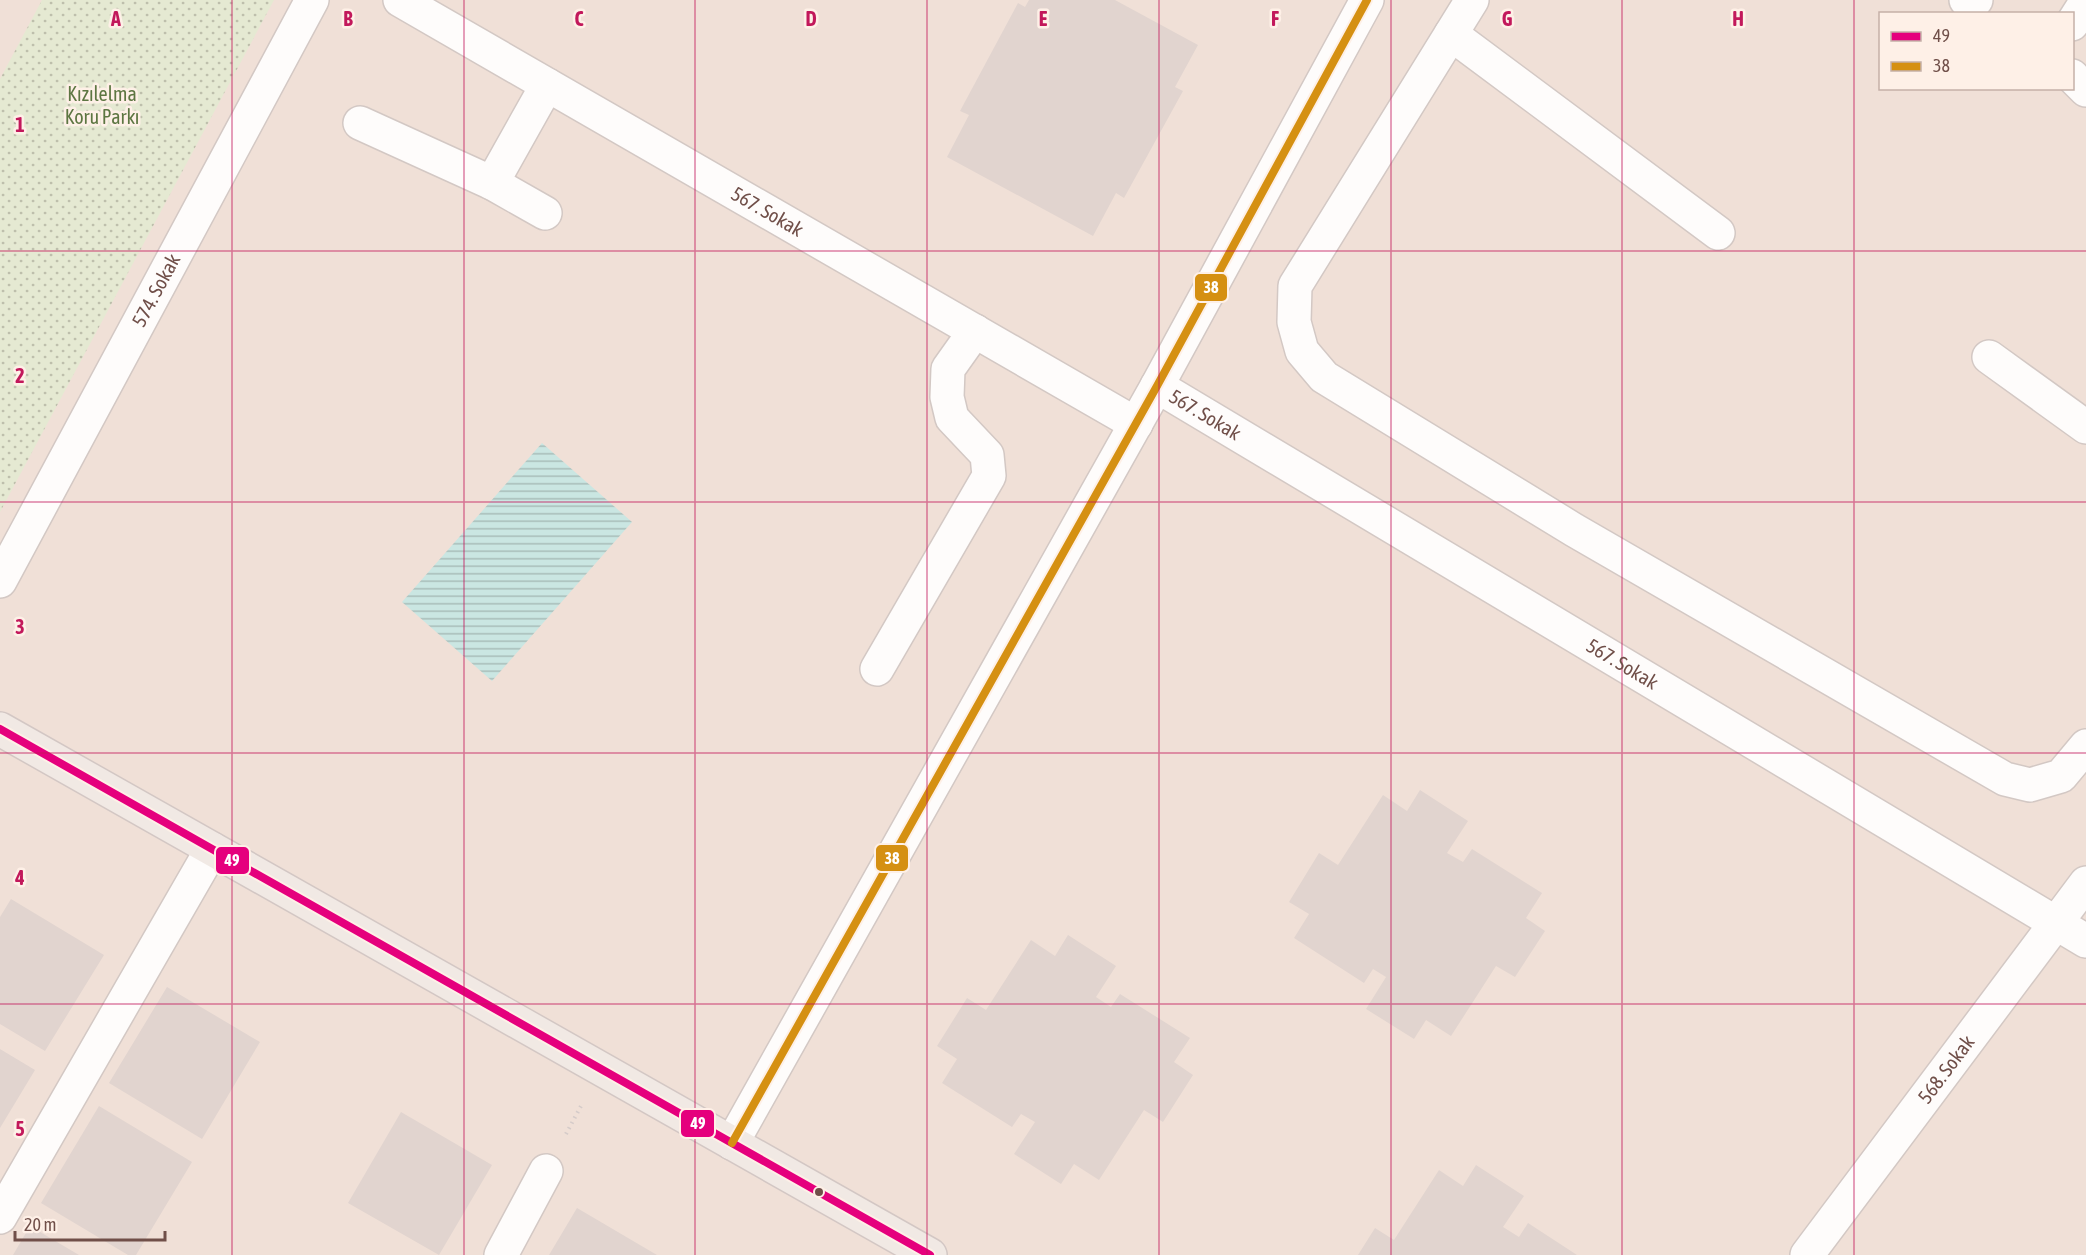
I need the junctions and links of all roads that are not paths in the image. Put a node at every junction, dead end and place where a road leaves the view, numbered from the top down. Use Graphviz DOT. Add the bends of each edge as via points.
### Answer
graph roads {
  1 [pos="312,0"];
  2 [pos="400,0"];
  3 [pos="1367,0"];
  4 [pos="1472,0"];
  5 [pos="1966,0"];
  6 [pos="1976,0"];
  7 [pos="2086,2"];
  8 [pos="2074,22"];
  9 [pos="1451,34"];
  10 [pos="2074,77"];
  11 [pos="547,84"];
  12 [pos="2086,90"];
  13 [pos="360,123"];
  14 [pos="492,183"];
  15 [pos="545,213"];
  16 [pos="1718,233"];
  17 [pos="975,331"];
  18 [pos="1989,357"];
  19 [pos="1157,386"];
  20 [pos="1136,424"];
  21 [pos="2086,427"];
  22 [pos="0,581"];
  23 [pos="877,669"];
  24 [pos="0,729"];
  25 [pos="2086,746"];
  26 [pos="212,849"];
  27 [pos="2086,883"];
  28 [pos="2056,923"];
  29 [pos="2086,941"];
  30 [pos="732,1143"];
  31 [pos="546,1171"];
  32 [pos="0,1217"];
  33 [pos="921,1253"];
  34 [pos="501,1255"];
  35 [pos="1807,1255"];
  1 -- 22 [label="street, 574. Sokak"];
  2 -- 11 [label="street, 567. Sokak"];
  3 -- 19 [label="street"];
  4 -- 9 [label="street"];
  5 -- 6 [label="street"];
  7 -- 8 [label="street"];
  9 -- 16 [label="street"];
  9 -- 25 [label="street" via="1295,286 1294,322 1302,351 1324,377 1574,530 2005,779 2030,784 2061,776"];
  10 -- 12 [label="street"];
  11 -- 14 [label="street"];
  11 -- 17 [label="street, 567. Sokak"];
  13 -- 14 [label="street"];
  14 -- 15 [label="street"];
  17 -- 20 [label="street, 567. Sokak"];
  17 -- 23 [label="street" via="948,369 947,397 952,418 987,455 989,476"];
  18 -- 21 [label="street"];
  19 -- 20 [label="street"];
  19 -- 28 [label="street, 567. Sokak"];
  20 -- 30 [label="street"];
  24 -- 26 [label="main road"];
  26 -- 30 [label="main road"];
  26 -- 32 [label="street"];
  27 -- 28 [label="street, 568. Sokak"];
  28 -- 29 [label="street, 567. Sokak"];
  28 -- 35 [label="street, 568. Sokak"];
  30 -- 33 [label="main road"];
  31 -- 34 [label="street"];
}
